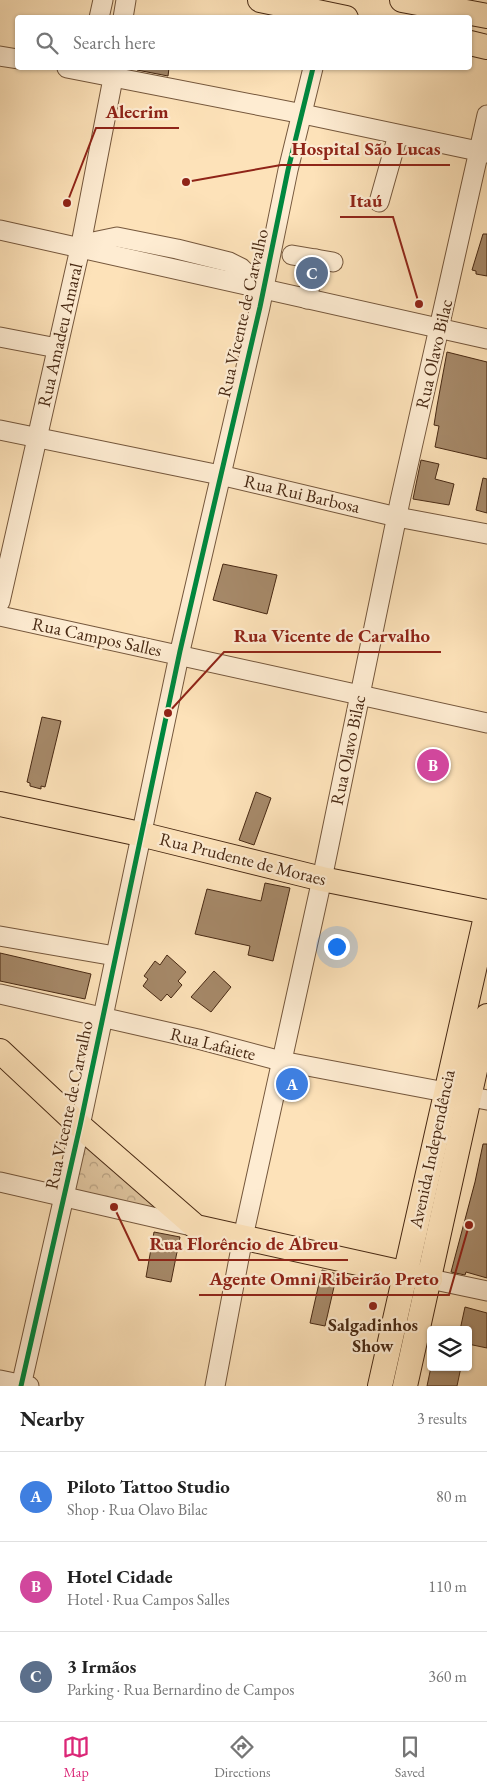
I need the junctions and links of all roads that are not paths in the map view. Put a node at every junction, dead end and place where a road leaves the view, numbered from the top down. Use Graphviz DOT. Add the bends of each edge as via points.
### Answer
graph roads {
  1 [pos="103,0"];
  2 [pos="126,0"];
  3 [pos="260,0"];
  4 [pos="402,0"];
  5 [pos="484,0"];
  6 [pos="487,7"];
  7 [pos="331,12"];
  8 [pos="100,15"];
  9 [pos="124,15"];
  10 [pos="487,16"];
  11 [pos="472,43"];
  12 [pos="487,47"];
  13 [pos="0,56"];
  14 [pos="15,58"];
  15 [pos="95,70"];
  16 [pos="313,70"];
  17 [pos="109,71"];
  18 [pos="303,114"];
  19 [pos="487,115"];
  20 [pos="398,135"];
  21 [pos="483,153"];
  22 [pos="379,202"];
  23 [pos="0,230"];
  24 [pos="80,249"];
  25 [pos="292,255"];
  26 [pos="264,290"];
  27 [pos="307,299"];
  28 [pos="439,328"];
  29 [pos="0,337"];
  30 [pos="487,339"];
  31 [pos="57,348"];
  32 [pos="0,430"];
  33 [pos="36,438"];
  34 [pos="220,474"];
  35 [pos="397,517"];
  36 [pos="487,534"];
  37 [pos="0,602"];
  38 [pos="0,616"];
  39 [pos="179,654"];
  40 [pos="360,694"];
  41 [pos="487,723"];
  42 [pos="0,804"];
  43 [pos="140,834"];
  44 [pos="322,879"];
  45 [pos="487,912"];
  46 [pos="0,936"];
  47 [pos="115,956"];
  48 [pos="0,994"];
  49 [pos="487,1016"];
  50 [pos="102,1017"];
  51 [pos="0,1050"];
  52 [pos="281,1061"];
  53 [pos="445,1091"];
  54 [pos="478,1098"];
  55 [pos="80,1126"];
  56 [pos="0,1182"];
  57 [pos="65,1196"];
  58 [pos="196,1227"];
  59 [pos="243,1237"];
  60 [pos="405,1274"];
  61 [pos="430,1279"];
  62 [pos="487,1292"];
  63 [pos="0,1380"];
  64 [pos="24,1385"];
  65 [pos="214,1386"];
  66 [pos="380,1386"];
  67 [pos="406,1386"];
  1 -- 8 [label="street"];
  2 -- 9 [label="street"];
  3 -- 7 [label="main road"];
  4 -- 10 [label="main road"];
  5 -- 6 [label="main road"];
  11 -- 12 [label="main road"];
  13 -- 14 [label="street"];
  15 -- 17 [label="street"];
  16 -- 18 [label="street, Rua Vicente de Carvalho"];
  17 -- 18 [label="street"];
  17 -- 24 [label="street, Rua Amadeu Amaral"];
  18 -- 20 [label="street"];
  18 -- 26 [label="street, Rua Vicente de Carvalho" via="288,170"];
  19 -- 21 [label="street, Rua Olavo Bilac"];
  20 -- 21 [label="street"];
  20 -- 22 [label="street"];
  21 -- 28 [label="street, Rua Olavo Bilac"];
  23 -- 24 [label="street"];
  24 -- 26 [label="street"];
  24 -- 31 [label="street, Rua Amadeu Amaral"];
  25 -- 27 [label="street" via="324,260"];
  26 -- 27 [label="street"];
  26 -- 34 [label="street, Rua Vicente de Carvalho"];
  27 -- 28 [label="street"];
  28 -- 30 [label="street"];
  28 -- 35 [label="street, Rua Olavo Bilac"];
  29 -- 31 [label="street"];
  31 -- 33 [label="street, Rua Amadeu Amaral"];
  32 -- 33 [label="street, Rua Rui Barbosa"];
  33 -- 34 [label="street, Rua Rui Barbosa"];
  33 -- 37 [label="street, Rua Amadeu Amaral"];
  34 -- 35 [label="street, Rua Rui Barbosa"];
  34 -- 39 [label="street, Rua Vicente de Carvalho"];
  35 -- 36 [label="street, Rua Rui Barbosa"];
  35 -- 40 [label="street, Rua Olavo Bilac"];
  38 -- 39 [label="street, Rua Campos Salles"];
  39 -- 40 [label="street, Rua Campos Salles"];
  39 -- 43 [label="street, Rua Vicente de Carvalho"];
  40 -- 41 [label="street, Rua Campos Salles"];
  40 -- 44 [label="street, Rua Olavo Bilac"];
  42 -- 43 [label="main road, Rua Prudente de Moraes"];
  43 -- 44 [label="main road, Rua Prudente de Moraes"];
  43 -- 47 [label="street, Rua Vicente de Carvalho"];
  44 -- 45 [label="main road, Rua Prudente de Moraes"];
  44 -- 52 [label="street, Rua Olavo Bilac"];
  45 -- 53 [label="main road, Avenida Independência"];
  46 -- 47 [label="street"];
  47 -- 50 [label="street, Rua Vicente de Carvalho"];
  48 -- 50 [label="street, Rua Lafaiete"];
  49 -- 54 [label="main road, Avenida Independência"];
  50 -- 52 [label="street, Rua Lafaiete"];
  50 -- 55 [label="street, Rua Vicente de Carvalho"];
  51 -- 55 [label="main road"];
  52 -- 53 [label="street, Rua Lafaiete"];
  52 -- 59 [label="street, Rua Olavo Bilac"];
  53 -- 54 [label="street, Rua Lafaiete"];
  53 -- 60 [label="main road, Avenida Independência"];
  54 -- 61 [label="main road, Avenida Independência"];
  55 -- 57 [label="street, Rua Vicente de Carvalho"];
  55 -- 58 [label="main road"];
  56 -- 57 [label="street"];
  57 -- 58 [label="street"];
  57 -- 64 [label="street, Rua Vicente de Carvalho"];
  58 -- 59 [label="main road"];
  59 -- 60 [label="main road"];
  59 -- 65 [label="street, Rua Olavo Bilac"];
  60 -- 61 [label="main road"];
  60 -- 66 [label="main road, Avenida Independência"];
  61 -- 62 [label="street"];
  61 -- 67 [label="main road, Avenida Independência"];
  63 -- 64 [label="street"];
}
